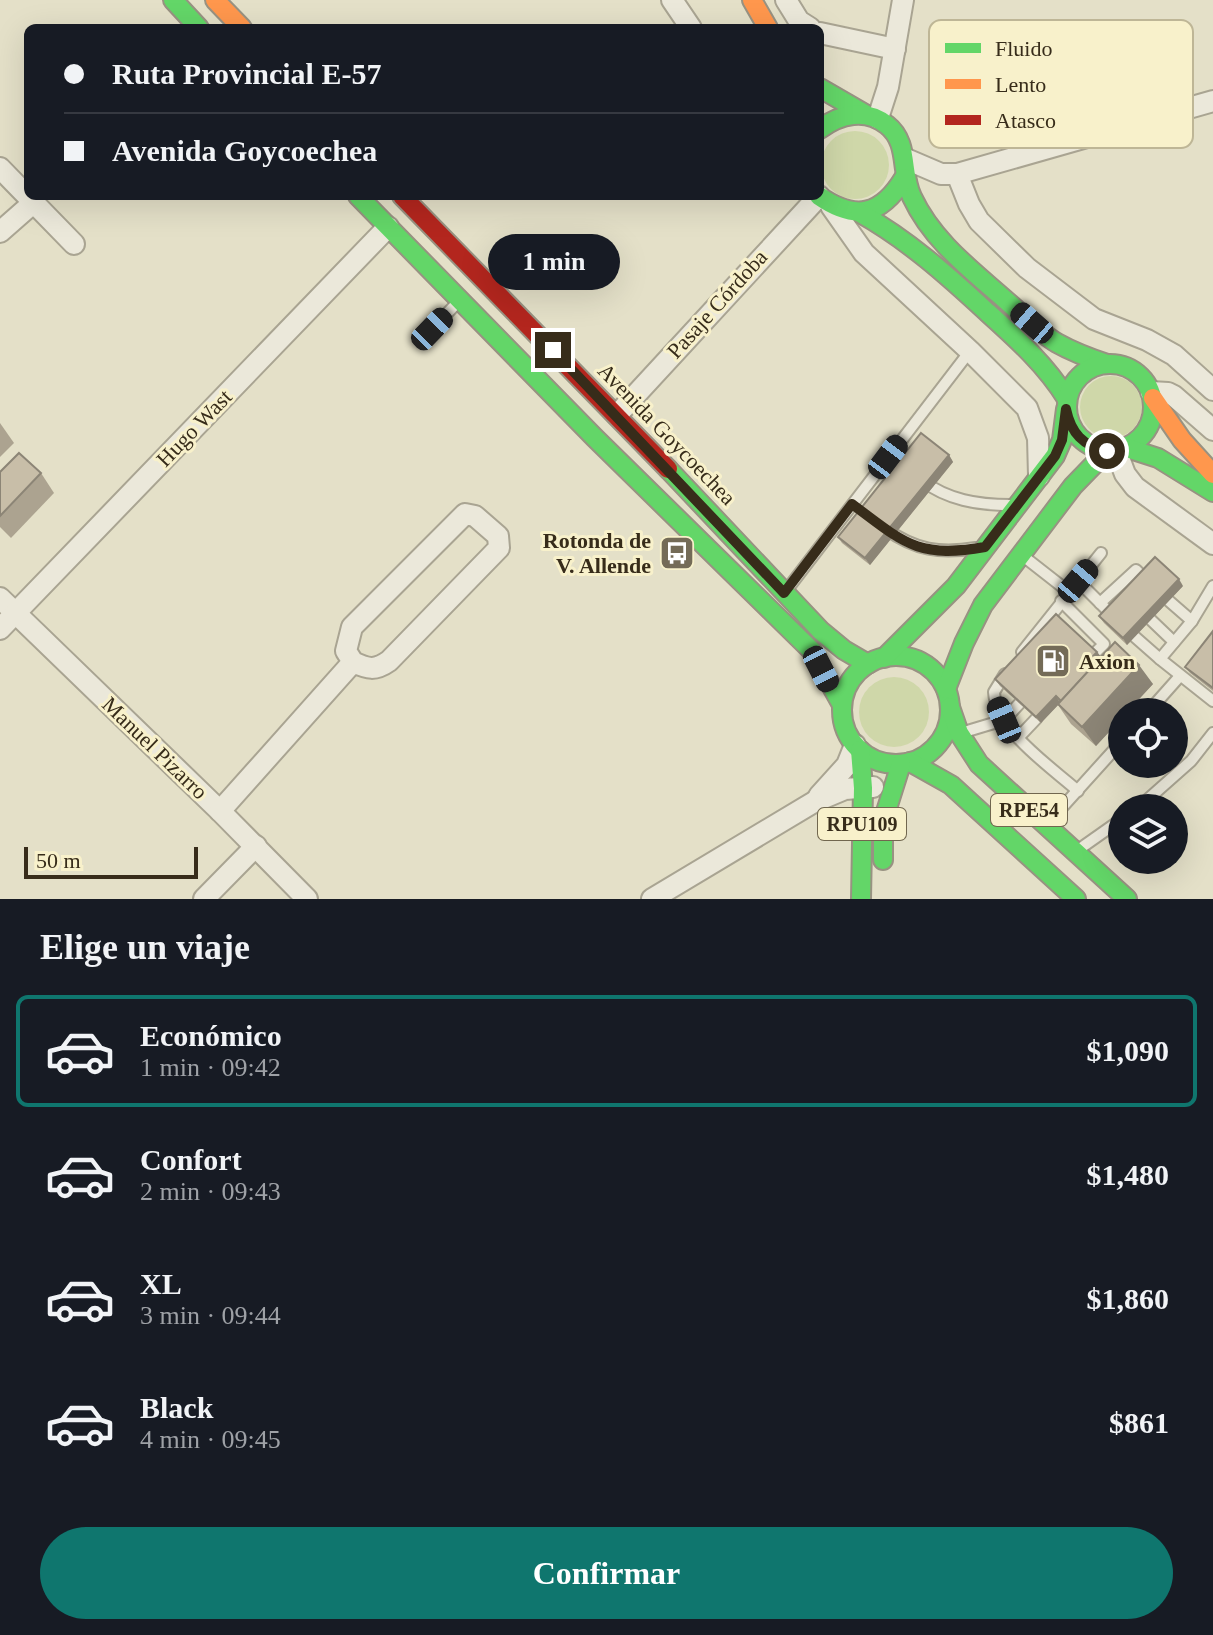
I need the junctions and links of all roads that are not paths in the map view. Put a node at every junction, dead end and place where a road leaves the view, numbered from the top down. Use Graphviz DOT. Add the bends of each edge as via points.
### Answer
graph roads {
  1 [pos="173,0"];
  2 [pos="215,0"];
  3 [pos="672,0"];
  4 [pos="732,0"];
  5 [pos="752,0"];
  6 [pos="786,0"];
  7 [pos="903,0"];
  8 [pos="195,24"];
  9 [pos="238,24"];
  10 [pos="688,24"];
  11 [pos="745,24"];
  12 [pos="766,24"];
  13 [pos="804,24"];
  14 [pos="824,34"];
  15 [pos="895,49"];
  16 [pos="824,90"];
  17 [pos="1213,101"];
  18 [pos="1193,107"];
  19 [pos="871,116"];
  20 [pos="824,126"];
  21 [pos="1048,148"];
  22 [pos="0,168"];
  23 [pos="905,169"];
  24 [pos="957,174"];
  25 [pos="24,193"];
  26 [pos="30,200"];
  27 [pos="362,200"];
  28 [pos="406,200"];
  29 [pos="825,201"];
  30 [pos="33,203"];
  31 [pos="860,213"];
  32 [pos="388,227"];
  33 [pos="0,232"];
  34 [pos="74,244"];
  35 [pos="460,300"];
  36 [pos="432,329"];
  37 [pos="970,351"];
  38 [pos="1107,364"];
  39 [pos="1213,390"];
  40 [pos="1152,395"];
  41 [pos="1067,404"];
  42 [pos="617,415"];
  43 [pos="1213,430"];
  44 [pos="1117,450"];
  45 [pos="888,457"];
  46 [pos="900,466"];
  47 [pos="1213,474"];
  48 [pos="913,475"];
  49 [pos="1039,476"];
  50 [pos="1213,492"];
  51 [pos="852,504"];
  52 [pos="1017,505"];
  53 [pos="863,512"];
  54 [pos="873,519"];
  55 [pos="1213,544"];
  56 [pos="985,547"];
  57 [pos="1101,553"];
  58 [pos="1021,554"];
  59 [pos="1145,579"];
  60 [pos="1078,581"];
  61 [pos="1213,586"];
  62 [pos="1117,588"];
  63 [pos="1069,592"];
  64 [pos="784,593"];
  65 [pos="0,598"];
  66 [pos="1127,598"];
  67 [pos="1061,601"];
  68 [pos="1169,601"];
  69 [pos="1100,603"];
  70 [pos="16,614"];
  71 [pos="1112,615"];
  72 [pos="1151,620"];
  73 [pos="1192,621"];
  74 [pos="0,629"];
  75 [pos="1089,629"];
  76 [pos="1135,637"];
  77 [pos="1080,638"];
  78 [pos="1174,642"];
  79 [pos="1096,652"];
  80 [pos="1160,659"];
  81 [pos="876,661"];
  82 [pos="353,662"];
  83 [pos="1180,676"];
  84 [pos="948,698"];
  85 [pos="1160,698"];
  86 [pos="1213,701"];
  87 [pos="1019,704"];
  88 [pos="842,705"];
  89 [pos="1036,719"];
  90 [pos="1004,720"];
  91 [pos="959,733"];
  92 [pos="1213,733"];
  93 [pos="1018,738"];
  94 [pos="940,742"];
  95 [pos="857,748"];
  96 [pos="1108,757"];
  97 [pos="906,763"];
  98 [pos="893,785"];
  99 [pos="863,788"];
  100 [pos="1078,791"];
  101 [pos="1154,794"];
  102 [pos="814,802"];
  103 [pos="220,811"];
  104 [pos="1046,825"];
  105 [pos="1108,829"];
  106 [pos="256,846"];
  107 [pos="1076,852"];
  108 [pos="883,883"];
  109 [pos="204,899"];
  110 [pos="307,899"];
  111 [pos="652,899"];
  112 [pos="861,899"];
  113 [pos="1076,899"];
  114 [pos="1127,899"];
  1 -- 8 [label="main road"];
  2 -- 9 [label="main road"];
  3 -- 10 [label="street"];
  4 -- 11 [label="main road"];
  5 -- 12 [label="main road"];
  6 -- 13 [label="street"];
  7 -- 15 [label="street"];
  14 -- 15 [label="street"];
  15 -- 19 [label="street" via="888,87"];
  16 -- 19 [label="main road"];
  17 -- 18 [label="street"];
  19 -- 20 [label="main road" via="850,114"];
  19 -- 23 [label="main road" via="897,135"];
  21 -- 24 [label="street"];
  22 -- 25 [label="street"];
  23 -- 24 [label="street"];
  23 -- 31 [label="main road" via="887,202"];
  23 -- 38 [label="main road" via="937,238 948,250 1053,341"];
  24 -- 39 [label="street" via="979,221 1027,268 1094,319 1174,355"];
  26 -- 30 [label="street"];
  27 -- 32 [label="main road"];
  28 -- 42 [label="main road, Avenida Goycoechea / RPE54"];
  29 -- 31 [label="main road"];
  29 -- 37 [label="street" via="864,253"];
  29 -- 42 [label="street, Pasaje Córdoba" via="789,225"];
  30 -- 33 [label="street"];
  30 -- 34 [label="street"];
  31 -- 41 [label="main road" via="932,261 1033,355 1056,380"];
  32 -- 35 [label="main road"];
  32 -- 70 [label="street, Hugo Wast"];
  35 -- 36 [label="lane"];
  35 -- 88 [label="main road" via="812,651"];
  37 -- 45 [label="lane"];
  37 -- 49 [label="street" via="1027,408 1038,438"];
  38 -- 40 [label="main road" via="1134,371"];
  38 -- 41 [label="main road" via="1085,371 1071,388"];
  40 -- 43 [label="street" via="1174,396"];
  40 -- 44 [label="main road" via="1149,428 1140,440"];
  40 -- 47 [label="main road"];
  41 -- 44 [label="main road" via="1074,433 1094,448"];
  41 -- 49 [label="main road" via="1062,440"];
  42 -- 64 [label="main road, Avenida Goycoechea / RPE54"];
  44 -- 50 [label="main road" via="1158,458"];
  44 -- 55 [label="street" via="1135,487"];
  44 -- 58 [label="main road" via="1073,486"];
  45 -- 46 [label="lane"];
  45 -- 51 [label="lane"];
  48 -- 52 [label="lane" via="937,492 978,505"];
  49 -- 52 [label="main road"];
  51 -- 53 [label="lane"];
  51 -- 64 [label="lane"];
  52 -- 56 [label="main road"];
  54 -- 56 [label="lane" via="904,543 925,550 951,553"];
  56 -- 81 [label="main road" via="944,600"];
  57 -- 60 [label="lane"];
  58 -- 63 [label="lane"];
  58 -- 84 [label="main road" via="972,625"];
  59 -- 62 [label="lane" via="1136,570"];
  60 -- 63 [label="lane"];
  60 -- 69 [label="lane"];
  61 -- 73 [label="lane"];
  62 -- 66 [label="lane"];
  62 -- 69 [label="lane"];
  63 -- 67 [label="lane"];
  64 -- 81 [label="main road, Avenida Goycoechea / RPE54" via="844,650"];
  65 -- 70 [label="street, Manuel Pizarro"];
  67 -- 75 [label="lane"];
  67 -- 90 [label="lane" via="996,686 995,700"];
  68 -- 73 [label="lane"];
  69 -- 71 [label="lane"];
  70 -- 74 [label="street, Hugo Wast"];
  70 -- 103 [label="street, Manuel Pizarro"];
  72 -- 78 [label="lane"];
  73 -- 78 [label="lane"];
  75 -- 77 [label="lane"];
  75 -- 79 [label="lane" via="1104,644"];
  76 -- 80 [label="lane"];
  78 -- 80 [label="lane"];
  80 -- 83 [label="lane"];
  81 -- 84 [label="main road, RPE54" via="921,662 940,678"];
  81 -- 88 [label="main road" via="850,682"];
  82 -- 82 [label="street" via="378,669 389,661 499,548 498,536 465,514 352,627 346,651"];
  82 -- 103 [label="street"];
  83 -- 85 [label="lane"];
  83 -- 86 [label="lane"];
  84 -- 91 [label="main road, RPE54"];
  84 -- 94 [label="main road" via="950,720"];
  87 -- 90 [label="lane"];
  88 -- 95 [label="main road"];
  89 -- 93 [label="lane"];
  90 -- 91 [label="lane"];
  90 -- 93 [label="lane"];
  91 -- 94 [label="main road"];
  91 -- 104 [label="main road, RPE54" via="979,764"];
  92 -- 101 [label="lane"];
  93 -- 100 [label="lane"];
  94 -- 97 [label="main road"];
  95 -- 97 [label="main road, RPE54" via="879,761"];
  95 -- 99 [label="main road, RPU109"];
  95 -- 102 [label="street"];
  96 -- 100 [label="lane"];
  97 -- 98 [label="main road, RPU109"];
  97 -- 113 [label="main road, RPE54" via="951,785"];
  98 -- 99 [label="street"];
  98 -- 108 [label="main road, RPU109" via="883,821"];
  99 -- 102 [label="street"];
  99 -- 112 [label="main road, RPU109"];
  100 -- 104 [label="lane"];
  102 -- 111 [label="street"];
  103 -- 106 [label="street, Manuel Pizarro"];
  104 -- 107 [label="main road, RPE54"];
  105 -- 107 [label="lane"];
  106 -- 109 [label="street"];
  106 -- 110 [label="street, Manuel Pizarro"];
  107 -- 114 [label="main road, RPE54"];
}
